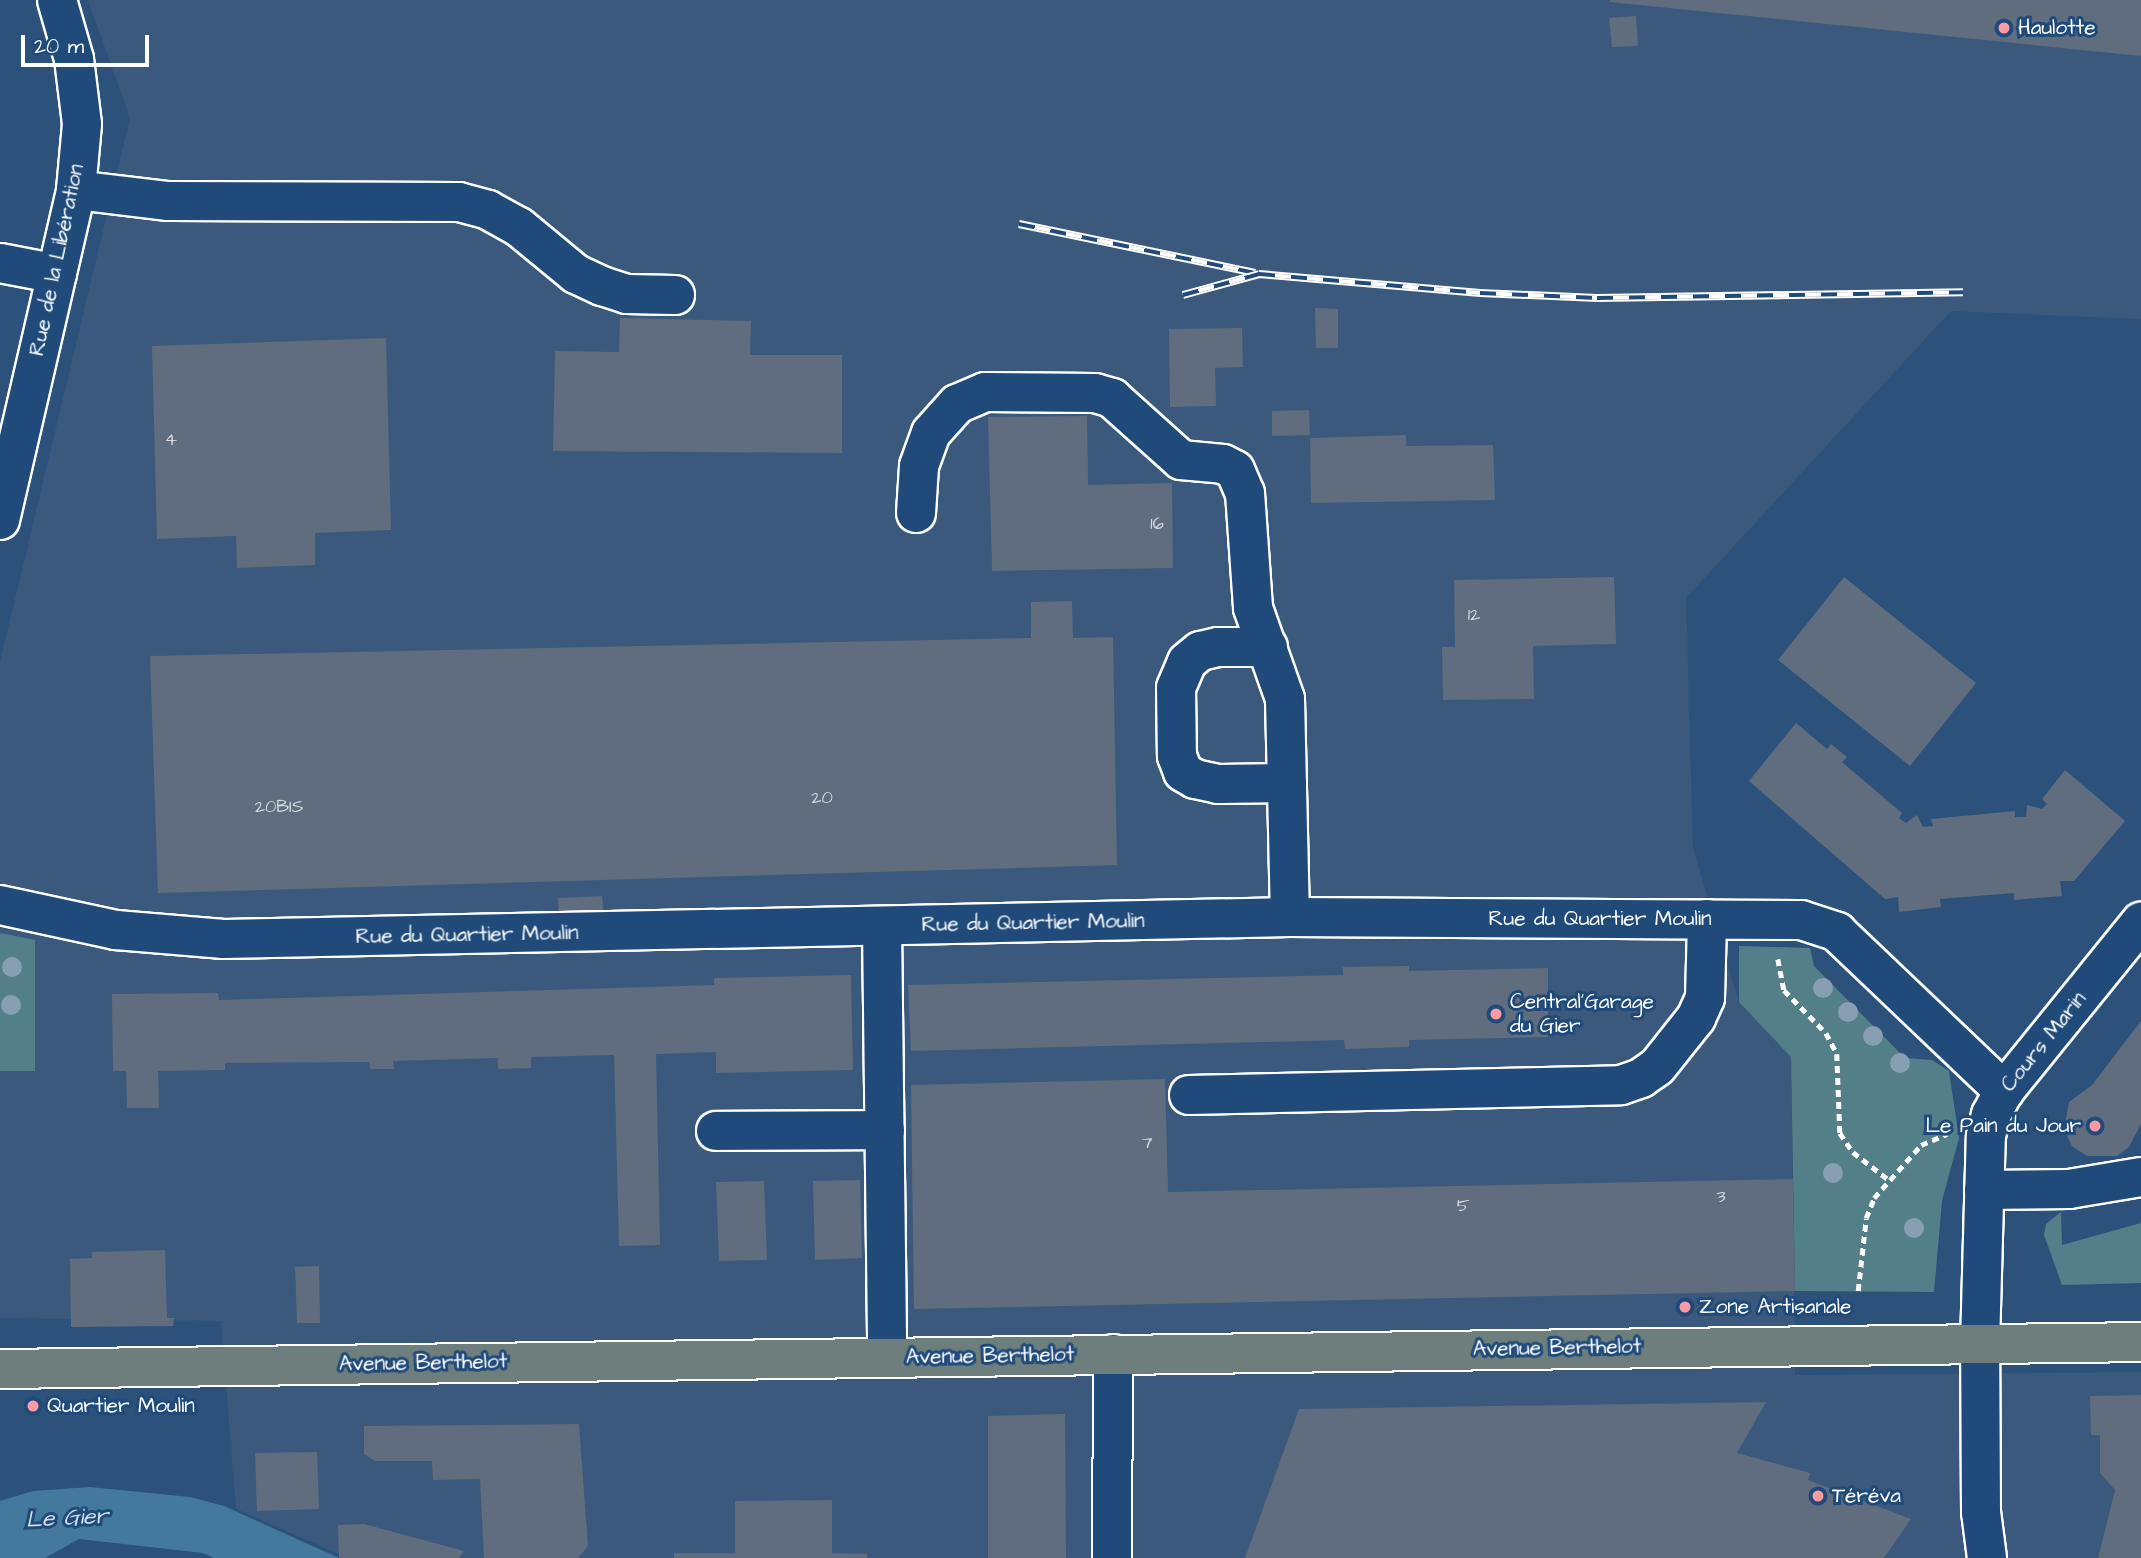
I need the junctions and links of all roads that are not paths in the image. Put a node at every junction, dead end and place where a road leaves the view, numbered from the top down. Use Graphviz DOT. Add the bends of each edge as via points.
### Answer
graph roads {
  1 [pos="57,0"];
  2 [pos="76,190"];
  3 [pos="0,264"];
  4 [pos="57,274"];
  5 [pos="675,295"];
  6 [pos="916,513"];
  7 [pos="0,520"];
  8 [pos="1268,646"];
  9 [pos="1287,783"];
  10 [pos="0,905"];
  11 [pos="1290,917"];
  12 [pos="1707,919"];
  13 [pos="2141,922"];
  14 [pos="882,926"];
  15 [pos="2004,1091"];
  16 [pos="1189,1095"];
  17 [pos="716,1130"];
  18 [pos="885,1130"];
  19 [pos="2141,1177"];
  20 [pos="1984,1190"];
  21 [pos="2141,1342"];
  22 [pos="1980,1345"];
  23 [pos="1113,1354"];
  24 [pos="887,1357"];
  25 [pos="0,1368"];
  26 [pos="1112,1558"];
  27 [pos="1987,1558"];
  1 -- 2 [label="street, Rue de la Libération" via="74,60 82,124"];
  2 -- 4 [label="street, Rue de la Libération"];
  2 -- 5 [label="street" via="168,201 459,202 488,210 519,227 576,274 603,286 626,294"];
  3 -- 4 [label="street"];
  4 -- 7 [label="street, Rue de la Libération"];
  6 -- 8 [label="street" via="924,446 957,404 985,393 1095,393 1112,398 1166,451 1181,460 1223,464 1241,480 1248,582"];
  8 -- 9 [label="street" via="1285,699"];
  8 -- 9 [label="street" via="1218,647 1200,651 1187,662 1176,688 1177,756 1183,772 1195,779 1218,784"];
  9 -- 11 [label="street"];
  10 -- 14 [label="street, Rue du Quartier Moulin" via="116,930 224,939"];
  11 -- 12 [label="street, Rue du Quartier Moulin"];
  11 -- 14 [label="street, Rue du Quartier Moulin"];
  12 -- 15 [label="street, Rue du Quartier Moulin" via="1815,922 1837,932"];
  12 -- 16 [label="street" via="1705,998 1696,1018 1657,1067 1641,1079 1621,1085"];
  13 -- 15 [label="street, Cours Marin"];
  14 -- 18 [label="street"];
  15 -- 20 [label="street, Cours Marin" via="1986,1136"];
  17 -- 18 [label="street"];
  18 -- 24 [label="street"];
  19 -- 20 [label="street" via="2058,1190"];
  20 -- 22 [label="street, Cours Marin"];
  21 -- 22 [label="main road, Avenue Berthelot"];
  22 -- 23 [label="main road, Avenue Berthelot"];
  22 -- 27 [label="street, Cours Marin" via="1981,1512"];
  23 -- 24 [label="main road, Avenue Berthelot"];
  23 -- 26 [label="street"];
  24 -- 25 [label="main road, Avenue Berthelot"];
}
